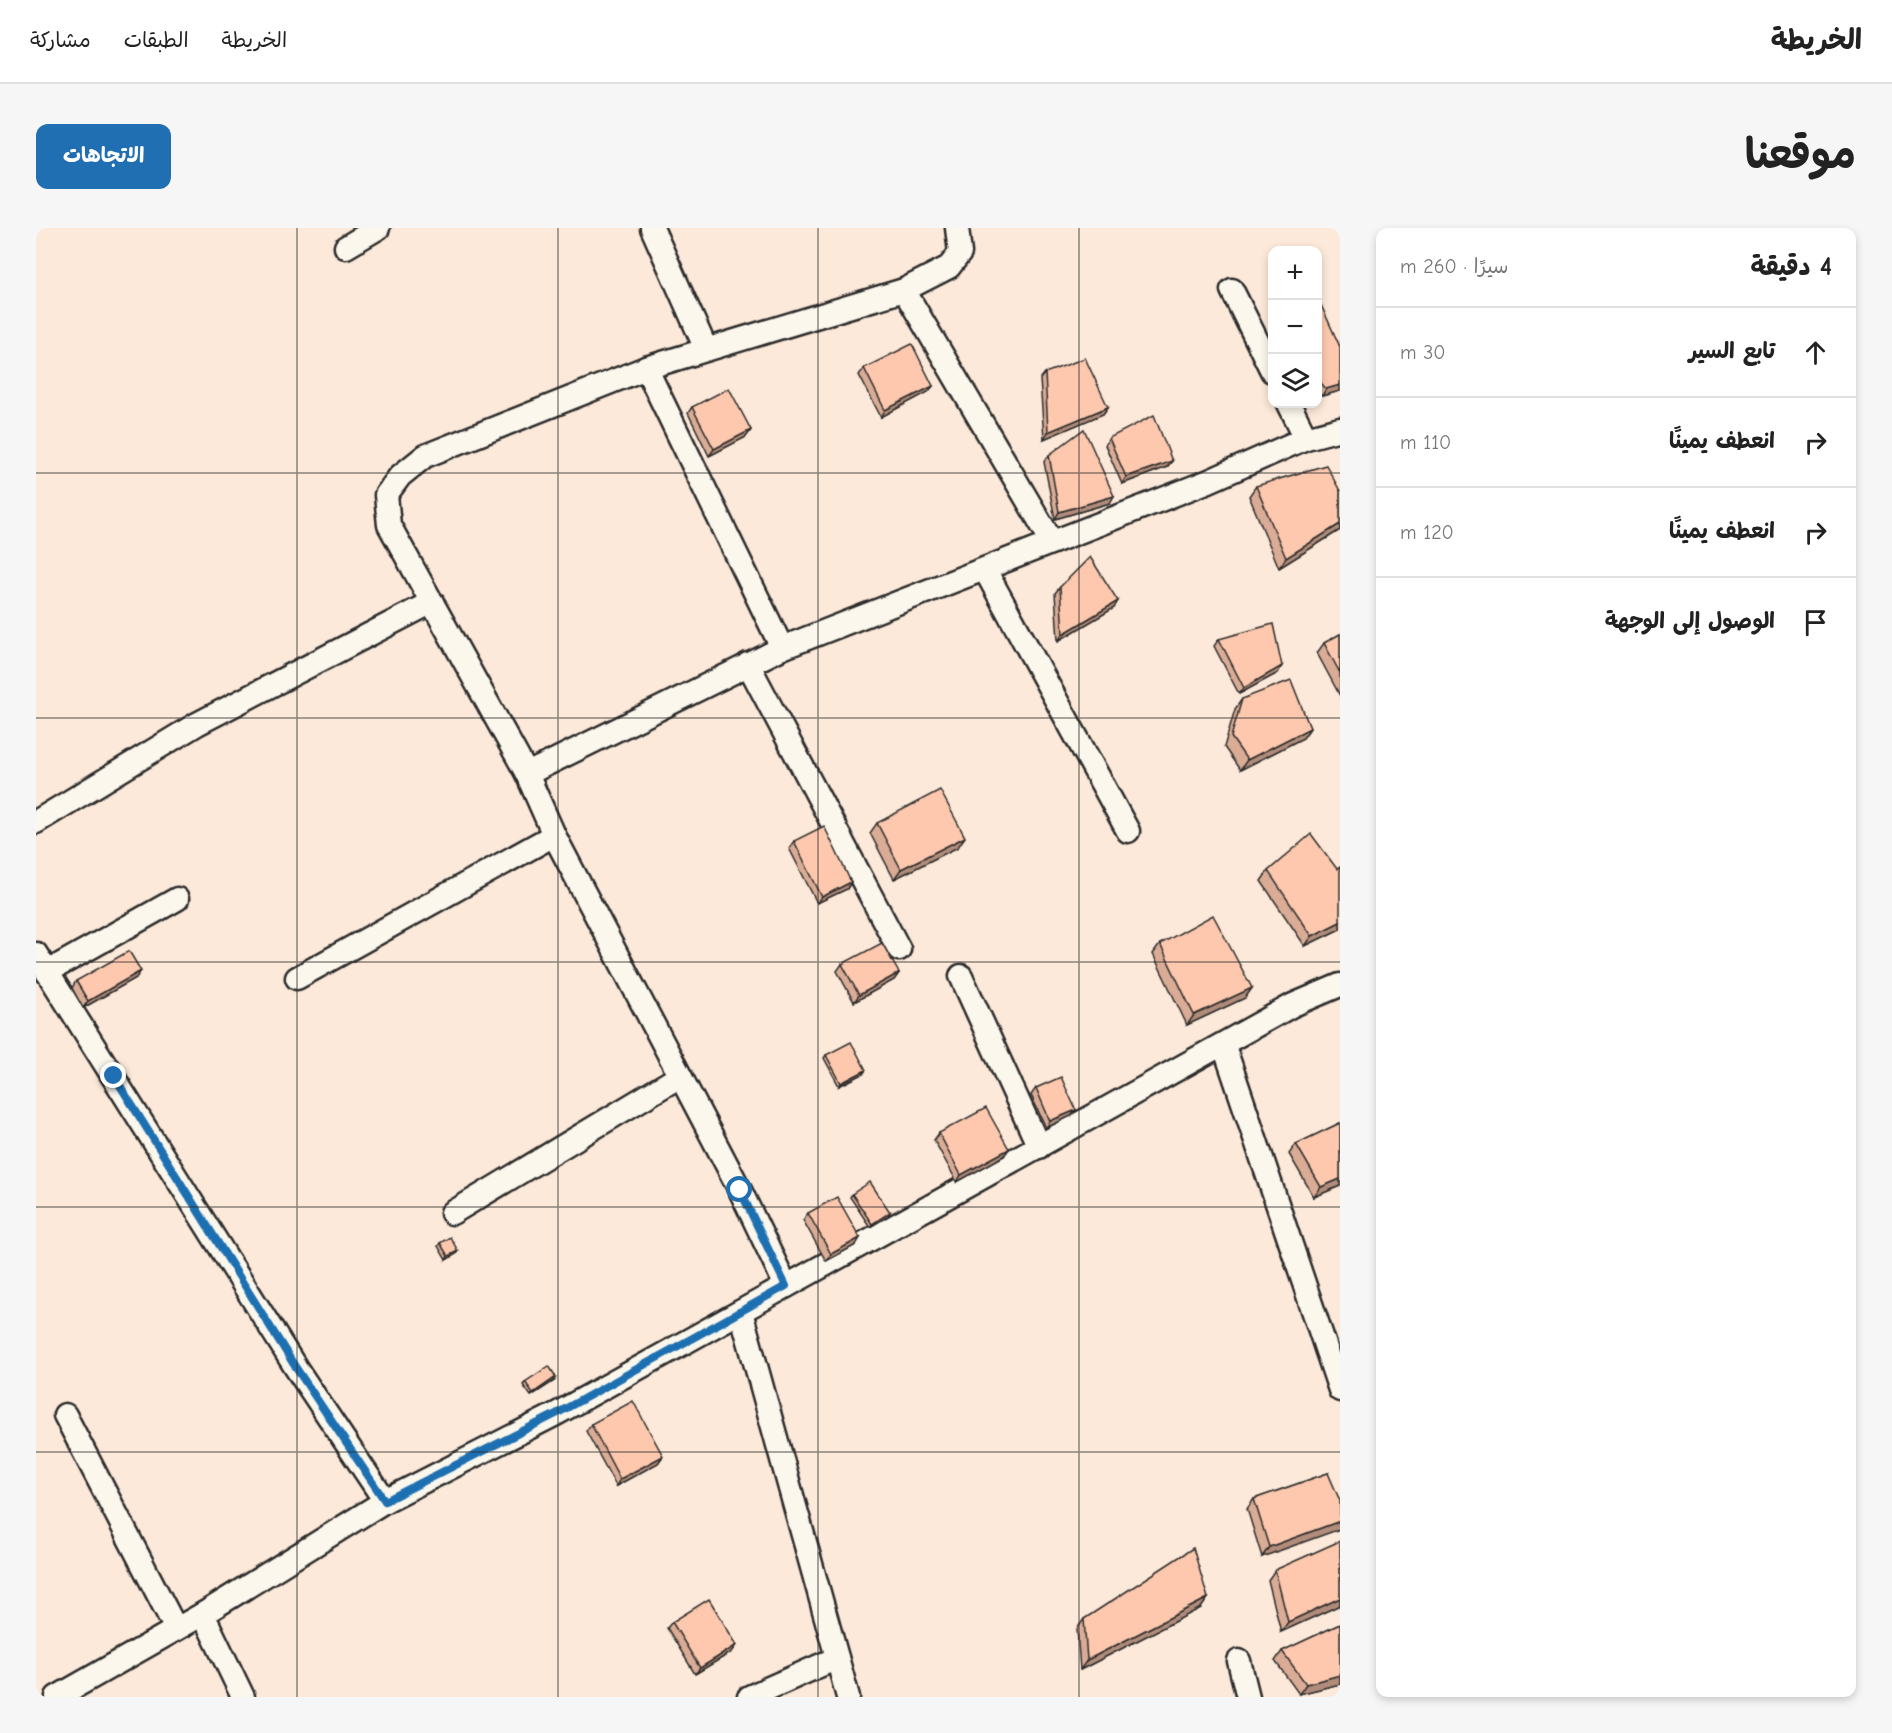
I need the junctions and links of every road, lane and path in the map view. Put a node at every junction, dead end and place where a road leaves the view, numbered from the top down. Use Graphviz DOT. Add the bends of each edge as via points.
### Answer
graph roads {
  1 [pos="378,228"];
  2 [pos="652,228"];
  3 [pos="957,228"];
  4 [pos="346,247"];
  5 [pos="904,290"];
  6 [pos="1232,290"];
  7 [pos="706,349"];
  8 [pos="1268,363"];
  9 [pos="646,368"];
  10 [pos="1291,408"];
  11 [pos="1340,429"];
  12 [pos="1306,438"];
  13 [pos="1052,542"];
  14 [pos="985,570"];
  15 [pos="432,602"];
  16 [pos="782,648"];
  17 [pos="748,664"];
  18 [pos="527,774"];
  19 [pos="36,822"];
  20 [pos="1128,831"];
  21 [pos="554,835"];
  22 [pos="177,899"];
  23 [pos="899,949"];
  24 [pos="42,963"];
  25 [pos="961,976"];
  26 [pos="297,978"];
  27 [pos="1340,985"];
  28 [pos="1224,1046"];
  29 [pos="680,1076"];
  30 [pos="1039,1148"];
  31 [pos="452,1214"];
  32 [pos="786,1286"];
  33 [pos="741,1312"];
  34 [pos="1340,1390"];
  35 [pos="65,1415"];
  36 [pos="385,1501"];
  37 [pos="203,1614"];
  38 [pos="176,1629"];
  39 [pos="837,1658"];
  40 [pos="1239,1661"];
  41 [pos="57,1697"];
  42 [pos="243,1697"];
  43 [pos="749,1697"];
  44 [pos="848,1697"];
  45 [pos="1248,1697"];
  1 -- 4 [label="street"];
  2 -- 7 [label="street"];
  3 -- 5 [label="street" via="960,253 949,267"];
  5 -- 7 [label="street"];
  5 -- 13 [label="street"];
  6 -- 8 [label="street"];
  7 -- 9 [label="street"];
  9 -- 15 [label="street" via="425,456 400,476 386,495 389,525"];
  9 -- 16 [label="street"];
  10 -- 12 [label="street"];
  11 -- 12 [label="street"];
  12 -- 13 [label="street" via="1209,481"];
  13 -- 14 [label="street"];
  14 -- 16 [label="street"];
  14 -- 20 [label="street"];
  15 -- 18 [label="street"];
  15 -- 19 [label="street" via="197,724"];
  16 -- 17 [label="street"];
  17 -- 18 [label="street"];
  17 -- 23 [label="street"];
  18 -- 21 [label="street"];
  21 -- 26 [label="street"];
  21 -- 29 [label="street"];
  22 -- 24 [label="street"];
  24 -- 36 [label="street" via="296,1368"];
  25 -- 30 [label="street"];
  27 -- 28 [label="street" via="1293,1005"];
  28 -- 30 [label="street"];
  28 -- 34 [label="street"];
  29 -- 31 [label="street"];
  29 -- 32 [label="street"];
  30 -- 32 [label="street"];
  32 -- 33 [label="street"];
  33 -- 36 [label="street" via="556,1414"];
  33 -- 39 [label="street"];
  35 -- 38 [label="street"];
  36 -- 37 [label="street"];
  37 -- 38 [label="street"];
  37 -- 42 [label="street"];
  38 -- 41 [label="street"];
  39 -- 43 [label="street"];
  39 -- 44 [label="street"];
  40 -- 45 [label="street"];
}
